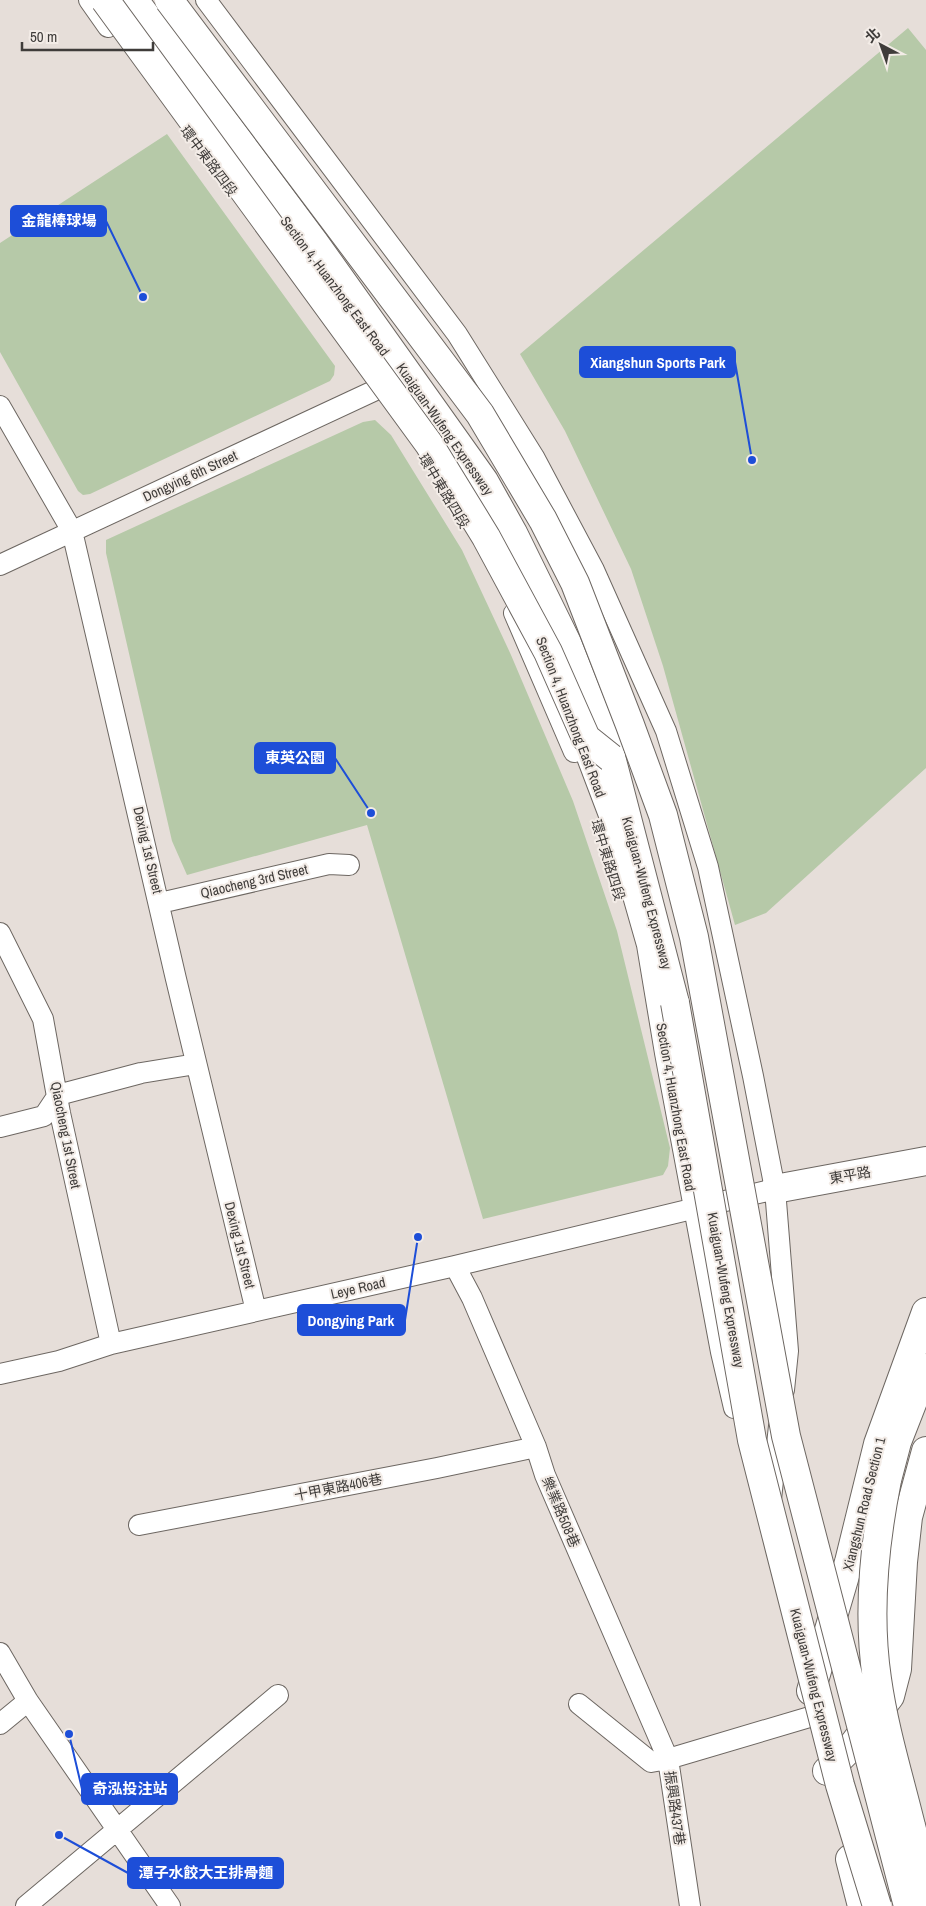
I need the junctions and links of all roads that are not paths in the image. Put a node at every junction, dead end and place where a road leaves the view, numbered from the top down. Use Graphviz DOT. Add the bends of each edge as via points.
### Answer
graph roads {
  1 [pos="89,0"];
  2 [pos="105,0"];
  3 [pos="122,0"];
  4 [pos="134,0"];
  5 [pos="169,0"];
  6 [pos="206,0"];
  7 [pos="380,388"];
  8 [pos="0,406"];
  9 [pos="72,531"];
  10 [pos="0,565"];
  11 [pos="611,758"];
  12 [pos="349,865"];
  13 [pos="160,903"];
  14 [pos="0,933"];
  15 [pos="666,1053"];
  16 [pos="196,1064"];
  17 [pos="58,1095"];
  18 [pos="0,1127"];
  19 [pos="926,1161"];
  20 [pos="775,1189"];
  21 [pos="695,1209"];
  22 [pos="455,1266"];
  23 [pos="256,1310"];
  24 [pos="926,1312"];
  25 [pos="111,1344"];
  26 [pos="926,1368"];
  27 [pos="0,1374"];
  28 [pos="536,1447"];
  29 [pos="926,1452"];
  30 [pos="139,1525"];
  31 [pos="766,1544"];
  32 [pos="0,1653"];
  33 [pos="278,1695"];
  34 [pos="28,1701"];
  35 [pos="579,1704"];
  36 [pos="811,1707"];
  37 [pos="0,1724"];
  38 [pos="668,1759"];
  39 [pos="828,1771"];
  40 [pos="117,1829"];
  41 [pos="926,1892"];
  42 [pos="26,1906"];
  43 [pos="170,1906"];
  44 [pos="690,1906"];
  45 [pos="862,1906"];
  46 [pos="877,1906"];
  47 [pos="908,1906"];
  1 -- 7 [label="street, 環中東路四段"];
  2 -- 11 [label="main road, bridge" via="429,444 486,537 548,652 586,738"];
  3 -- 15 [label="street, Section 4, Huanzhong East Road" via="401,373 474,484 502,534 613,826 647,945"];
  4 -- 11 [label="main road, Kuaiguan-Wufeng Expressway" via="314,242 484,481 567,643"];
  5 -- 47 [label="main road, bridge" via="480,414 543,520 571,576 630,724 663,815 694,937 786,1436"];
  6 -- 20 [label="street, Section 4, Huanzhong East Road" via="457,334 534,457 594,570 666,730 708,867"];
  7 -- 9 [label="street, Dongying 6th Street"];
  7 -- 15 [label="street, 環中東路四段" via="509,602 533,656 576,759 600,829"];
  8 -- 9 [label="street, Dexing 1st Street"];
  9 -- 10 [label="street, Dongying 6th Street"];
  9 -- 13 [label="street, Dexing 1st Street"];
  11 -- 46 [label="main road, Kuaiguan-Wufeng Expressway, bridge" via="675,1003 752,1440 840,1785"];
  12 -- 13 [label="street, Qiaocheng 3rd Street" via="328,864"];
  13 -- 16 [label="street, Dexing 1st Street"];
  14 -- 17 [label="street, Qiaocheng 1st Street" via="43,1019"];
  15 -- 21 [label="street, Section 4, Huanzhong East Road"];
  16 -- 17 [label="street" via="141,1073"];
  16 -- 23 [label="street, Dexing 1st Street"];
  17 -- 18 [label="street" via="44,1116"];
  17 -- 25 [label="street, Qiaocheng 1st Street"];
  19 -- 20 [label="main road, 東平路"];
  20 -- 21 [label="street, Leye Road"];
  20 -- 31 [label="street, Section 4, Huanzhong East Road" via="788,1351"];
  21 -- 22 [label="street, Leye Road"];
  21 -- 31 [label="street, Section 4, Huanzhong East Road" via="721,1352"];
  22 -- 23 [label="street, Leye Road"];
  22 -- 28 [label="street, 樂業路508巷"];
  23 -- 25 [label="street, Leye Road"];
  24 -- 36 [label="main road, Xiangshun Road Section 1" via="878,1444"];
  25 -- 27 [label="street, Leye Road" via="58,1361"];
  26 -- 41 [label="main road, bridge" via="897,1442 887,1480 878,1524 872,1605 873,1647 884,1718"];
  28 -- 30 [label="street, 十甲東路406巷"];
  28 -- 38 [label="street, 樂業路508巷" via="545,1475"];
  29 -- 39 [label="main road" via="908,1517 897,1669 890,1696 854,1745"];
  31 -- 36 [label="main road, Section 4, Huanzhong East Road"];
  32 -- 34 [label="street"];
  33 -- 40 [label="street"];
  34 -- 37 [label="street"];
  34 -- 40 [label="street"];
  35 -- 38 [label="street, 振興路437巷" via="651,1762"];
  36 -- 38 [label="street"];
  36 -- 39 [label="main road, Section 4, Huanzhong East Road"];
  38 -- 44 [label="street, 振興路437巷"];
  39 -- 45 [label="main road, Section 4, Huanzhong East Road"];
  40 -- 42 [label="street"];
  40 -- 43 [label="street"];
}
